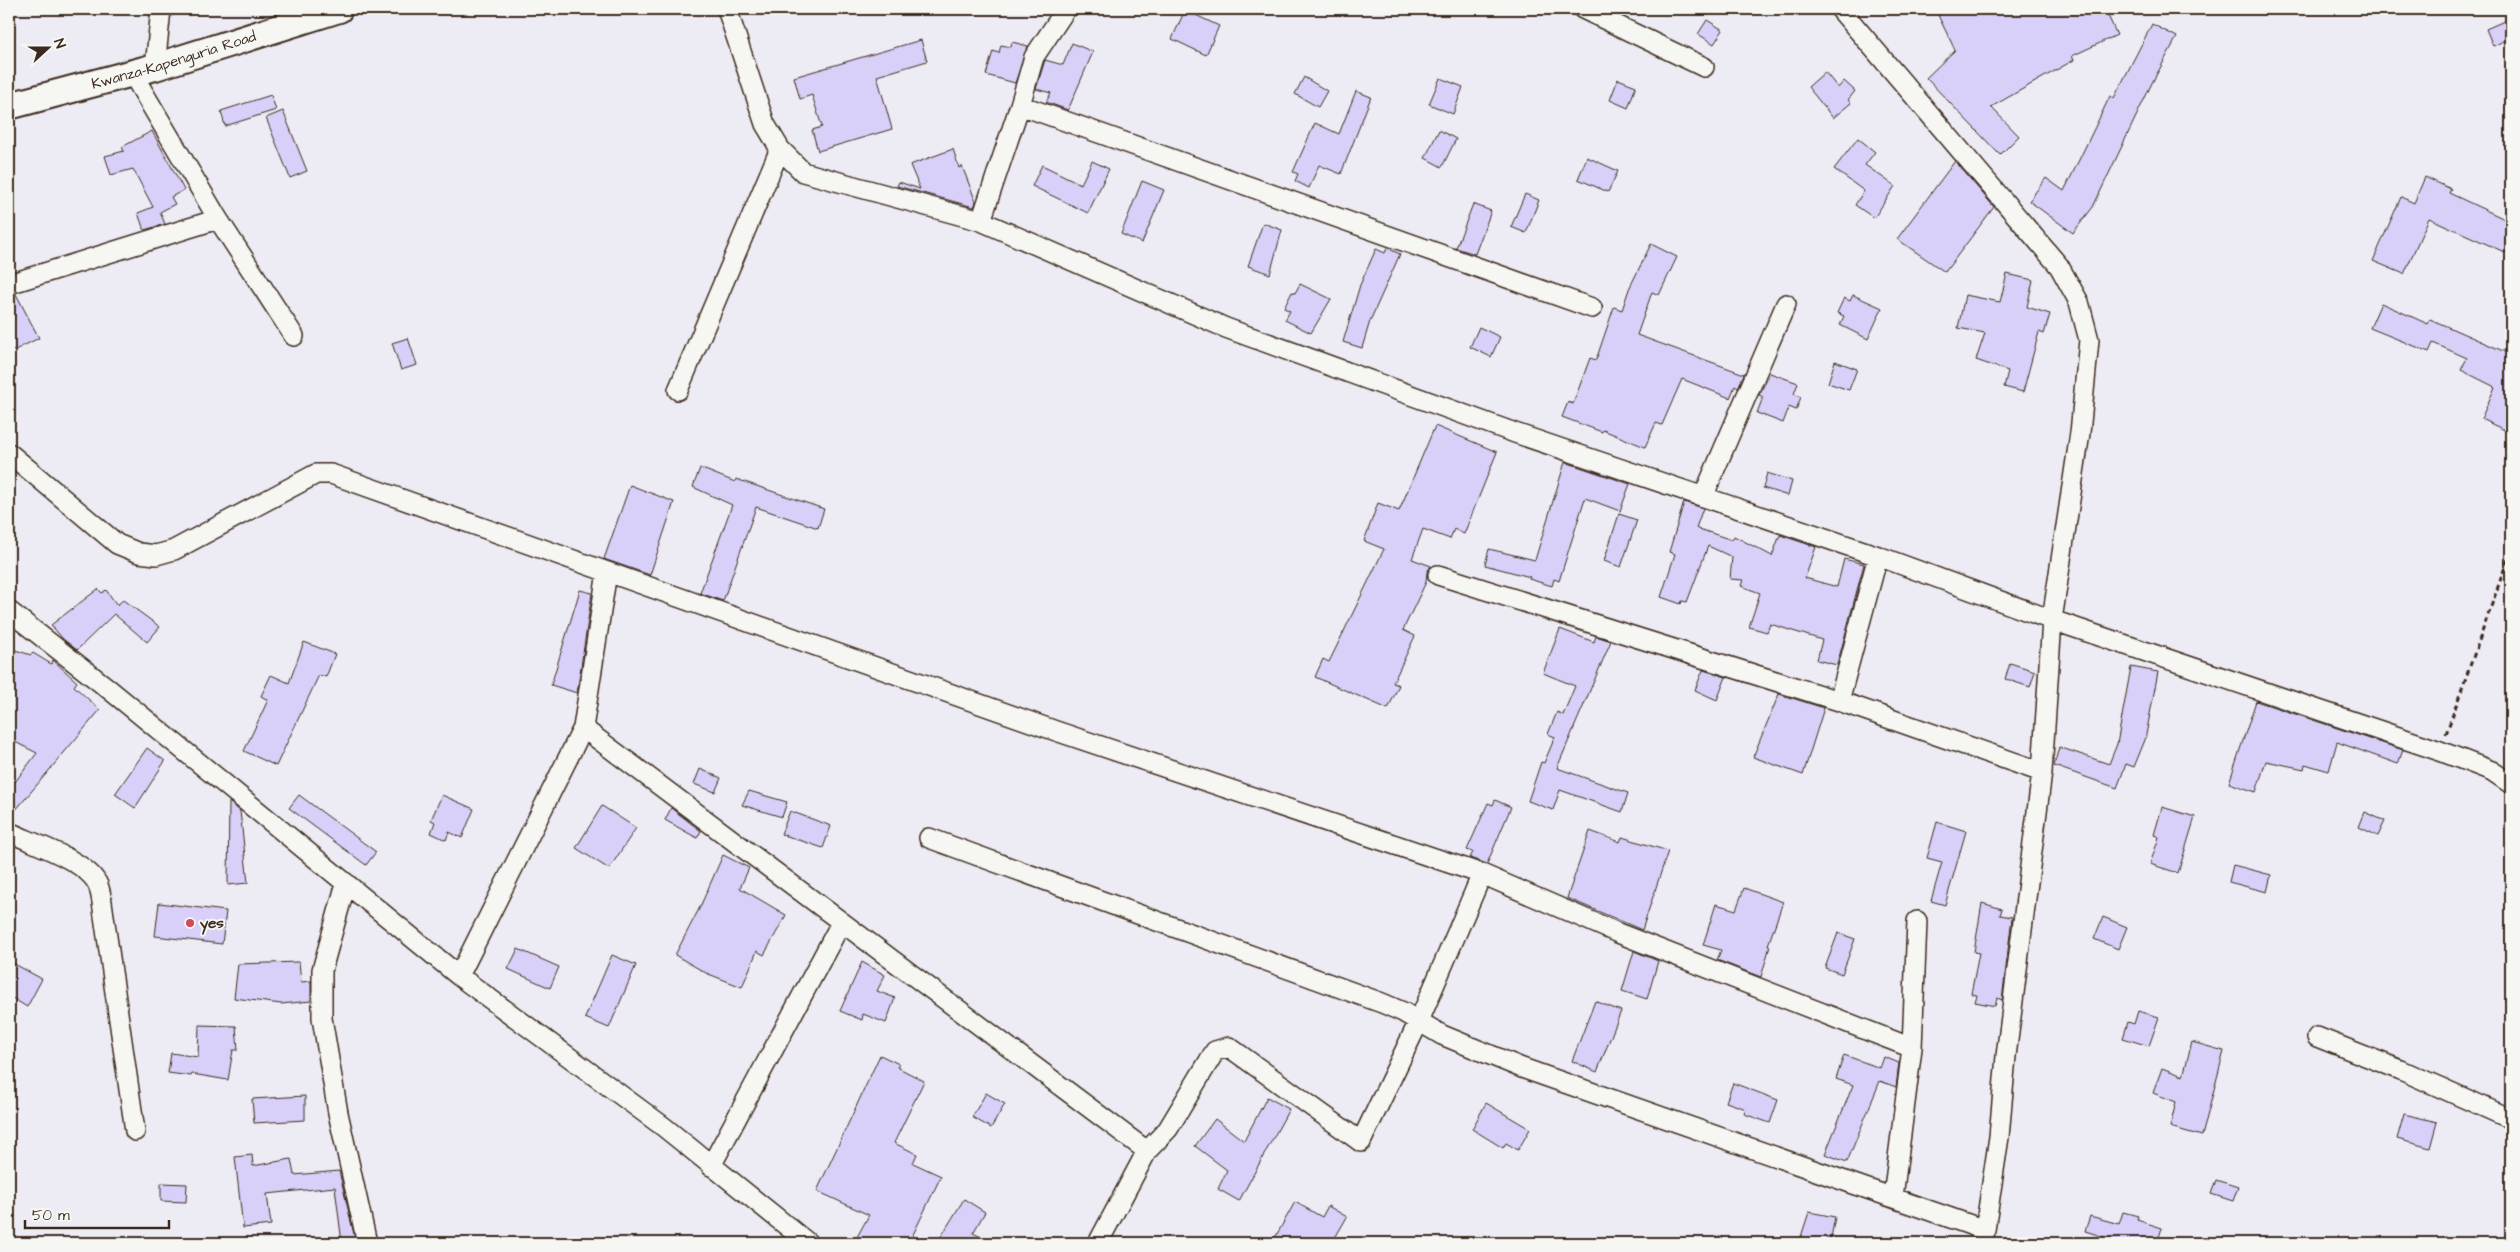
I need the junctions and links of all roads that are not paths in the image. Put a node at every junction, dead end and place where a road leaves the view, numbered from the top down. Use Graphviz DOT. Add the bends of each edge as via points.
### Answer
graph roads {
  1 [pos="161,9"];
  2 [pos="339,9"];
  3 [pos="727,9"];
  4 [pos="1066,9"];
  5 [pos="1583,9"];
  6 [pos="1840,9"];
  7 [pos="1704,67"];
  8 [pos="144,70"];
  9 [pos="1020,105"];
  10 [pos="9,106"];
  11 [pos="780,149"];
  12 [pos="218,219"];
  13 [pos="981,221"];
  14 [pos="9,284"];
  15 [pos="1786,304"];
  16 [pos="1592,308"];
  17 [pos="294,336"];
  18 [pos="678,390"];
  19 [pos="9,454"];
  20 [pos="1703,496"];
  21 [pos="1878,556"];
  22 [pos="607,572"];
  23 [pos="1438,575"];
  24 [pos="9,611"];
  25 [pos="2052,620"];
  26 [pos="1839,701"];
  27 [pos="583,728"];
  28 [pos="2042,772"];
  29 [pos="2511,784"];
  30 [pos="9,832"];
  31 [pos="929,838"];
  32 [pos="1482,874"];
  33 [pos="346,883"];
  34 [pos="1917,921"];
  35 [pos="841,923"];
  36 [pos="459,976"];
  37 [pos="1419,1021"];
  38 [pos="2316,1037"];
  39 [pos="1912,1048"];
  40 [pos="2511,1119"];
  41 [pos="135,1131"];
  42 [pos="1147,1151"];
  43 [pos="711,1166"];
  44 [pos="1893,1197"];
  45 [pos="1984,1236"];
  46 [pos="367,1243"];
  47 [pos="808,1243"];
  48 [pos="1098,1243"];
  1 -- 8 [label="street"];
  2 -- 8 [label="street, Kwanza-Kapenguria Road"];
  3 -- 11 [label="street" via="765,124"];
  4 -- 9 [label="street" via="1034,57"];
  5 -- 7 [label="street"];
  6 -- 25 [label="street" via="2059,266 2079,302 2089,340 2080,432"];
  8 -- 10 [label="street, Kwanza-Kapenguria Road"];
  8 -- 12 [label="street"];
  9 -- 13 [label="street"];
  9 -- 16 [label="street"];
  11 -- 13 [label="street" via="803,172"];
  11 -- 18 [label="street"];
  12 -- 14 [label="street"];
  12 -- 17 [label="street"];
  13 -- 20 [label="street" via="1226,328 1515,433"];
  15 -- 20 [label="street"];
  19 -- 22 [label="street" via="117,544 139,553 156,556 174,550 298,482 316,474 331,474"];
  20 -- 21 [label="street"];
  21 -- 25 [label="street"];
  21 -- 26 [label="street"];
  22 -- 27 [label="street"];
  22 -- 32 [label="street" via="1056,731"];
  23 -- 26 [label="street"];
  24 -- 33 [label="street"];
  25 -- 28 [label="street"];
  25 -- 29 [label="street" via="2440,751 2492,771"];
  26 -- 28 [label="street"];
  27 -- 35 [label="street"];
  27 -- 36 [label="street"];
  28 -- 45 [label="street" via="2007,1047 1999,1137"];
  30 -- 41 [label="street" via="68,859 97,882"];
  31 -- 37 [label="street" via="1382,1003"];
  32 -- 37 [label="street"];
  32 -- 39 [label="street" via="1618,933"];
  33 -- 36 [label="street"];
  33 -- 46 [label="street" via="322,970 322,1018 338,1113"];
  34 -- 39 [label="street"];
  35 -- 42 [label="street"];
  35 -- 43 [label="street"];
  36 -- 43 [label="street" via="664,1127"];
  37 -- 42 [label="street" via="1361,1142 1229,1047 1221,1047 1215,1051 1168,1129"];
  37 -- 44 [label="street" via="1442,1035 1522,1068"];
  38 -- 40 [label="street" via="2401,1070"];
  39 -- 44 [label="street"];
  42 -- 48 [label="street"];
  43 -- 47 [label="street"];
  44 -- 45 [label="street"];
}
